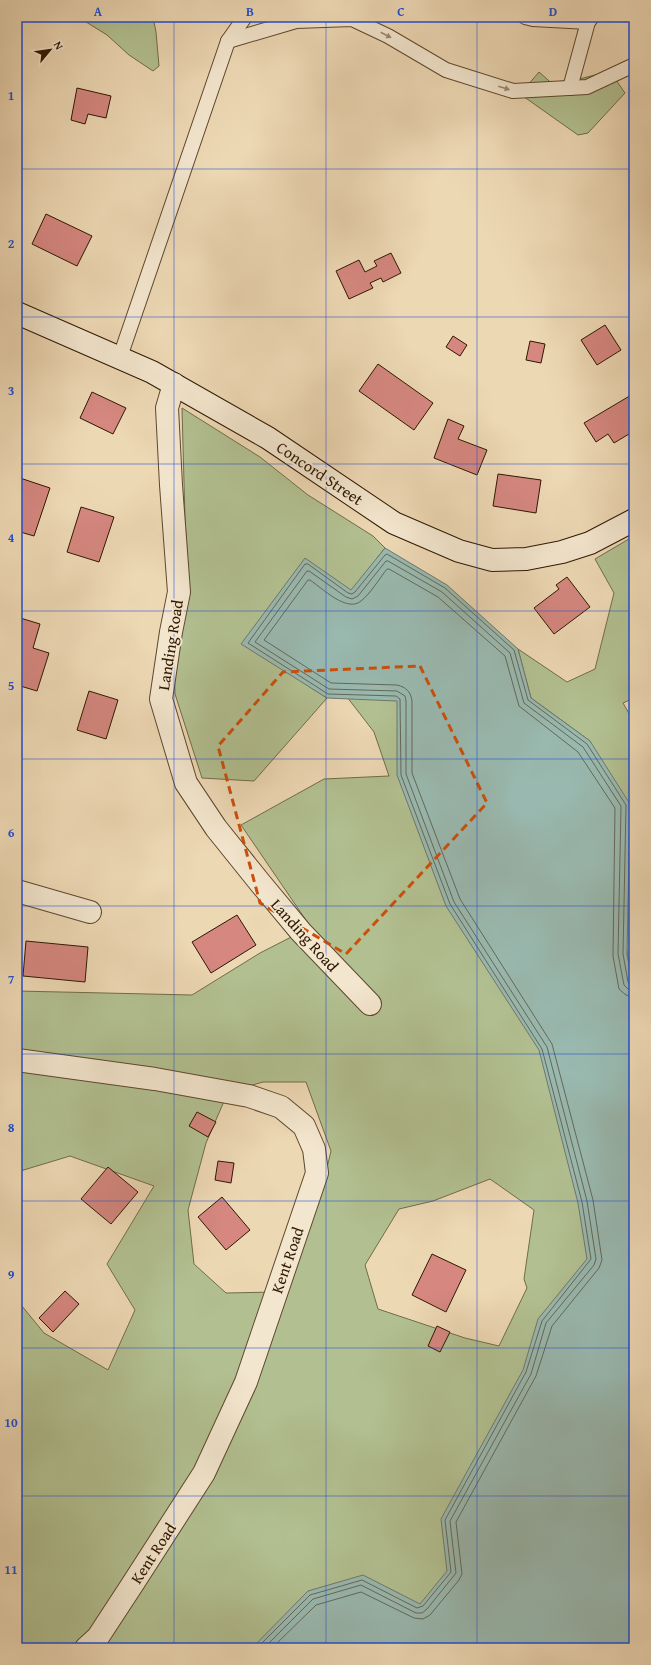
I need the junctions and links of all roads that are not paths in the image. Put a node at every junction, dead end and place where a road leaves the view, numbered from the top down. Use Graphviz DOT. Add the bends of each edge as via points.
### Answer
graph roads {
  1 [pos="245,17"];
  2 [pos="525,17"];
  3 [pos="590,19"];
  4 [pos="228,41"];
  5 [pos="634,65"];
  6 [pos="570,88"];
  7 [pos="17,313"];
  8 [pos="120,357"];
  9 [pos="174,384"];
  10 [pos="634,520"];
  11 [pos="17,891"];
  12 [pos="90,912"];
  13 [pos="370,1004"];
  14 [pos="17,1060"];
  15 [pos="86,1648"];
  1 -- 4 [label="lane"];
  2 -- 3 [label="lane"];
  3 -- 6 [label="lane"];
  4 -- 6 [label="lane, one-way" via="296,21 352,18 446,70 513,91"];
  4 -- 8 [label="lane"];
  5 -- 6 [label="lane" via="587,87"];
  7 -- 8 [label="street, Concord Street"];
  8 -- 9 [label="street, Concord Street"];
  9 -- 10 [label="street, Concord Street" via="268,438 394,523 459,551 492,560 526,559 590,543"];
  9 -- 13 [label="street, Landing Road" via="167,408 179,592 161,699 186,783 216,828 261,884 301,932"];
  11 -- 12 [label="street"];
  14 -- 15 [label="street, Kent Road" via="155,1079 248,1096 281,1107 304,1126 314,1149 317,1173 246,1382 204,1473 124,1598 98,1636"];
}
